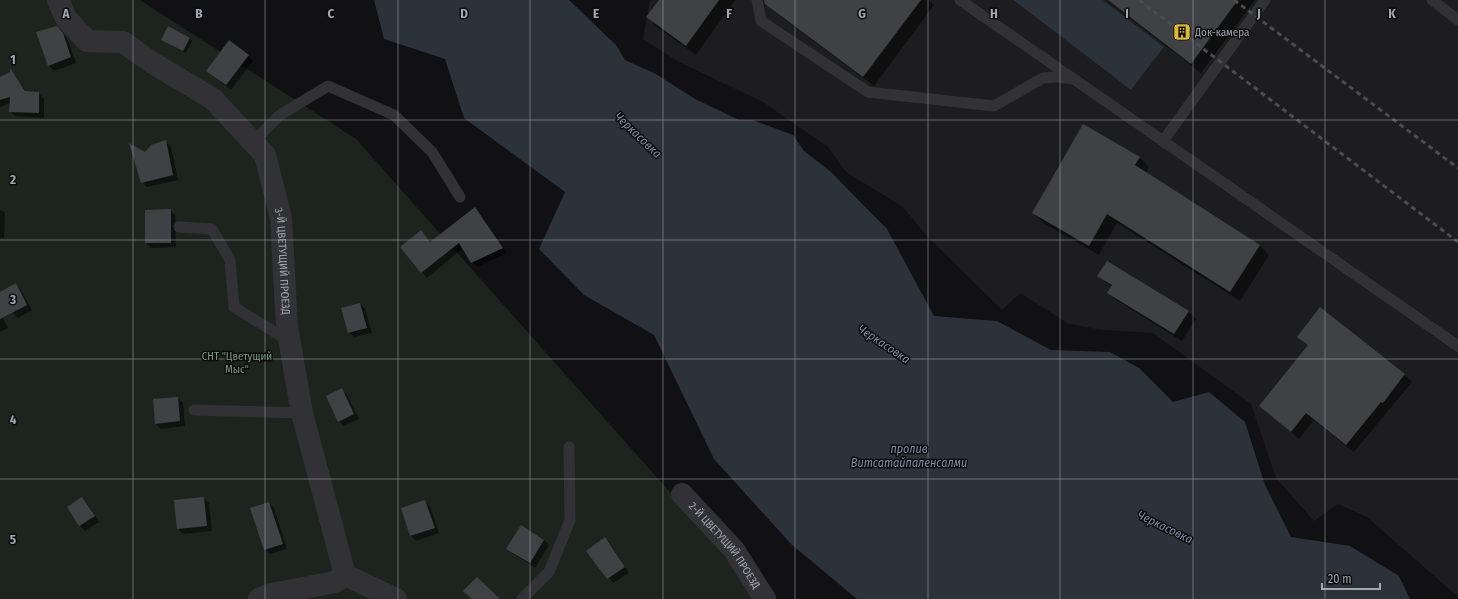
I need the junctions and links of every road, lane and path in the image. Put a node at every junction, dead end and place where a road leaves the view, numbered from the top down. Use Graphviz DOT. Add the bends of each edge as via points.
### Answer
graph roads {
  1 [pos="58,0"];
  2 [pos="757,0"];
  3 [pos="960,0"];
  4 [pos="1265,0"];
  5 [pos="1432,0"];
  6 [pos="1458,20"];
  7 [pos="1074,80"];
  8 [pos="1163,141"];
  9 [pos="253,142"];
  10 [pos="460,197"];
  11 [pos="179,227"];
  12 [pos="289,341"];
  13 [pos="1458,346"];
  14 [pos="194,410"];
  15 [pos="302,413"];
  16 [pos="569,447"];
  17 [pos="682,494"];
  18 [pos="345,575"];
  19 [pos="260,599"];
  20 [pos="396,599"];
  21 [pos="522,599"];
  22 [pos="765,599"];
  1 -- 9 [label="street, 3-Й ЦВЕТУЩИЙ ПРОЕЗД" via="66,18 87,41 123,42 213,99"];
  2 -- 7 [label="lane" via="761,21 868,92 994,106 1043,78"];
  3 -- 7 [label="lane"];
  4 -- 8 [label="lane"];
  5 -- 6 [label="lane"];
  7 -- 8 [label="lane"];
  8 -- 13 [label="lane"];
  9 -- 10 [label="lane" via="280,115 328,86 394,115 432,152"];
  9 -- 12 [label="street, 3-Й ЦВЕТУЩИЙ ПРОЕЗД" via="265,155 281,218"];
  11 -- 12 [label="lane" via="212,229 230,260 234,307"];
  12 -- 15 [label="street, 3-Й ЦВЕТУЩИЙ ПРОЕЗД"];
  14 -- 15 [label="lane"];
  15 -- 18 [label="street, 3-Й ЦВЕТУЩИЙ ПРОЕЗД"];
  16 -- 21 [label="lane" via="570,520 549,572"];
  17 -- 22 [label="street, 2-Й ЦВЕТУЩИЙ ПРОЕЗД" via="734,550"];
  18 -- 19 [label="street" via="336,582 271,594"];
  18 -- 20 [label="street"];
}
